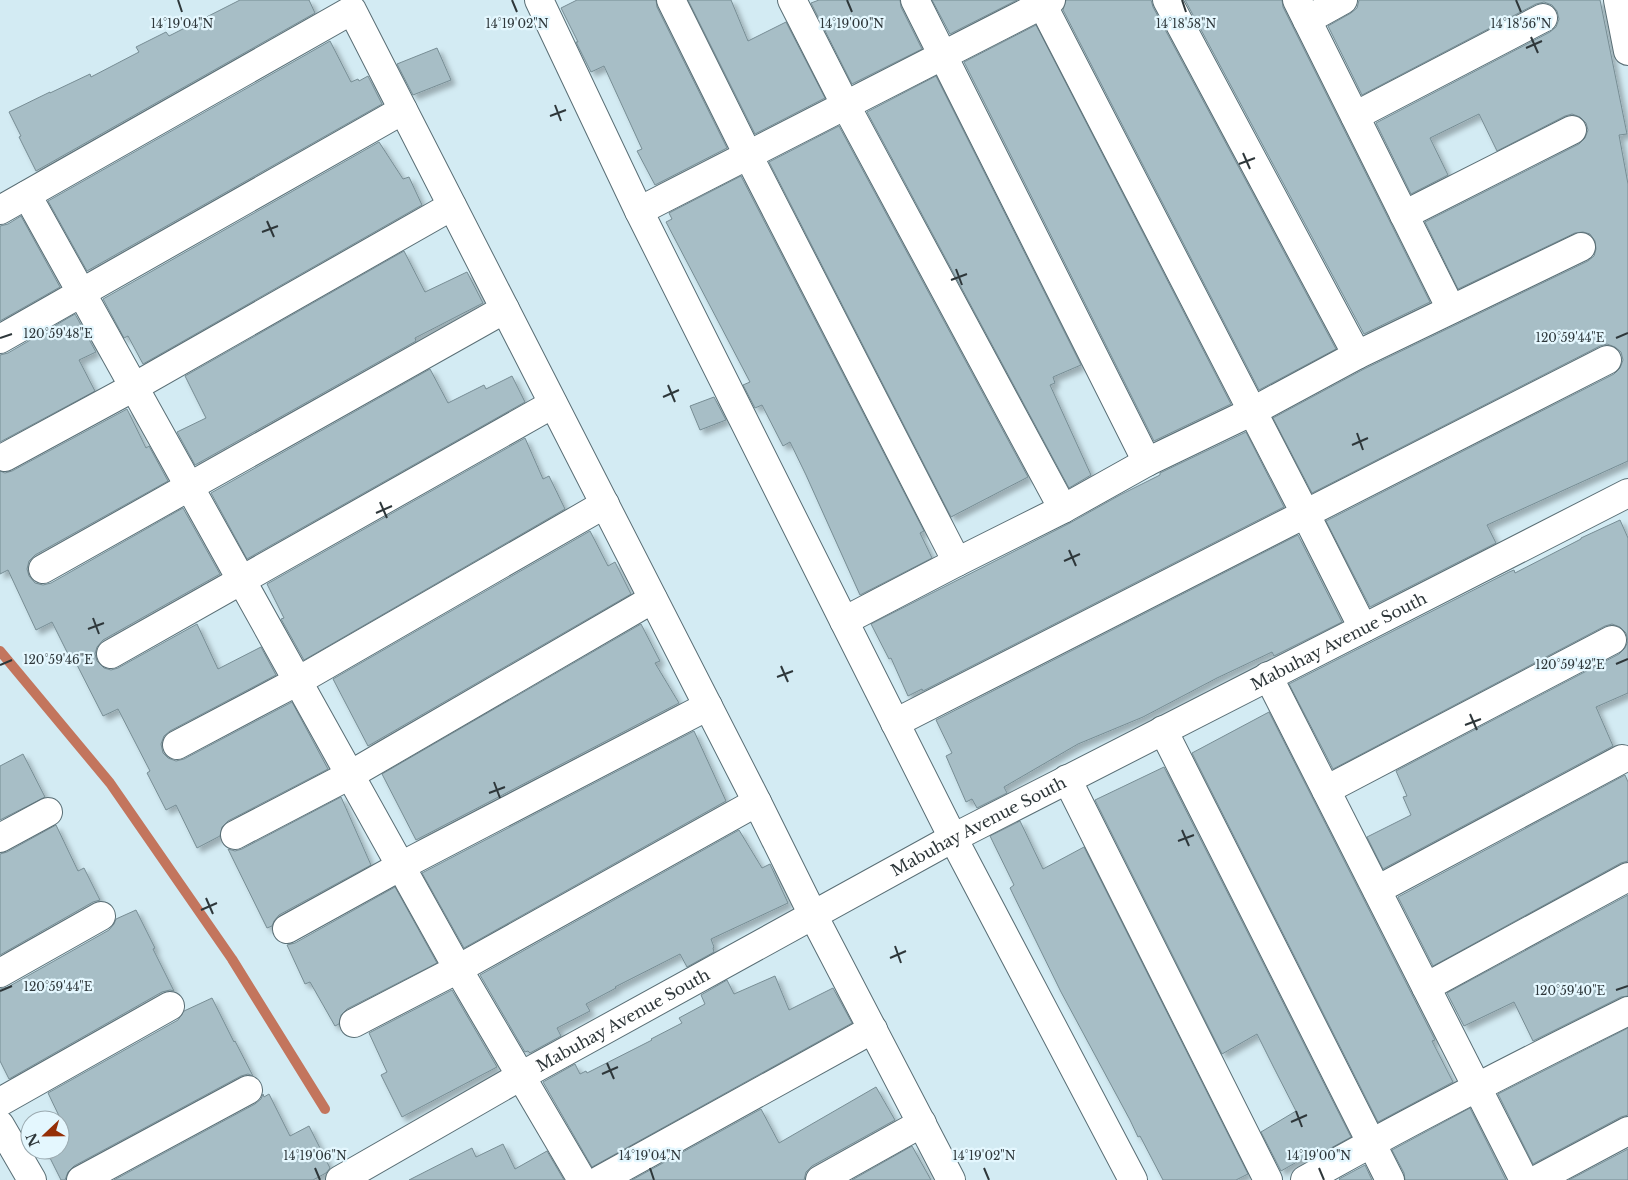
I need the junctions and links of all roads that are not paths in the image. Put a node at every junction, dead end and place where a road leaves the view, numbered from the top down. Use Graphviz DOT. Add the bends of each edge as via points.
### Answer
graph roads {
  1 [pos="539,0"];
  2 [pos="671,0"];
  3 [pos="792,0"];
  4 [pos="915,0"];
  5 [pos="1167,0"];
  6 [pos="1343,0"];
  7 [pos="1618,0"];
  8 [pos="1044,2"];
  9 [pos="1302,10"];
  10 [pos="1543,18"];
  11 [pos="1627,36"];
  12 [pos="942,55"];
  13 [pos="846,106"];
  14 [pos="403,110"];
  15 [pos="1355,116"];
  16 [pos="1572,130"];
  17 [pos="748,155"];
  18 [pos="27,195"];
  19 [pos="452,206"];
  20 [pos="0,210"];
  21 [pos="639,211"];
  22 [pos="1404,215"];
  23 [pos="1581,247"];
  24 [pos="82,293"];
  25 [pos="505,309"];
  26 [pos="1451,309"];
  27 [pos="0,339"];
  28 [pos="1357,355"];
  29 [pos="1607,360"];
  30 [pos="134,387"];
  31 [pos="553,404"];
  32 [pos="1253,411"];
  33 [pos="5,457"];
  34 [pos="1148,462"];
  35 [pos="189,486"];
  36 [pos="1628,492"];
  37 [pos="605,504"];
  38 [pos="1063,509"];
  39 [pos="1306,515"];
  40 [pos="957,562"];
  41 [pos="43,569"];
  42 [pos="241,580"];
  43 [pos="653,599"];
  44 [pos="844,621"];
  45 [pos="1363,628"];
  46 [pos="1612,640"];
  47 [pos="111,654"];
  48 [pos="1268,676"];
  49 [pos="298,681"];
  50 [pos="708,706"];
  51 [pos="896,723"];
  52 [pos="1163,730"];
  53 [pos="177,745"];
  54 [pos="1622,759"];
  55 [pos="350,775"];
  56 [pos="1067,779"];
  57 [pos="1326,790"];
  58 [pos="757,802"];
  59 [pos="48,812"];
  60 [pos="235,835"];
  61 [pos="0,838"];
  62 [pos="954,838"];
  63 [pos="401,866"];
  64 [pos="1628,877"];
  65 [pos="1377,890"];
  66 [pos="813,915"];
  67 [pos="101,916"];
  68 [pos="287,929"];
  69 [pos="458,969"];
  70 [pos="0,973"];
  71 [pos="1426,986"];
  72 [pos="170,1006"];
  73 [pos="1628,1011"];
  74 [pos="354,1023"];
  75 [pos="873,1029"];
  76 [pos="521,1076"];
  77 [pos="1477,1086"];
  78 [pos="248,1090"];
  79 [pos="0,1102"];
  80 [pos="922,1123"];
  81 [pos="0,1124"];
  82 [pos="1628,1131"];
  83 [pos="1371,1143"];
  84 [pos="32,1180"];
  85 [pos="81,1180"];
  86 [pos="340,1180"];
  87 [pos="582,1180"];
  88 [pos="600,1180"];
  89 [pos="820,1180"];
  90 [pos="951,1180"];
  91 [pos="1133,1180"];
  92 [pos="1268,1180"];
  93 [pos="1305,1180"];
  94 [pos="1390,1180"];
  95 [pos="1524,1180"];
  96 [pos="1536,1180"];
  1 -- 21 [label="street"];
  2 -- 17 [label="street"];
  3 -- 13 [label="street"];
  4 -- 12 [label="street"];
  5 -- 28 [label="street"];
  6 -- 9 [label="street"];
  7 -- 11 [label="street"];
  8 -- 12 [label="street"];
  8 -- 32 [label="street"];
  9 -- 15 [label="street"];
  10 -- 15 [label="street"];
  12 -- 13 [label="street"];
  12 -- 34 [label="street"];
  13 -- 17 [label="street"];
  13 -- 38 [label="street"];
  14 -- 18 [label="street" via="352,10"];
  14 -- 19 [label="street"];
  14 -- 24 [label="street"];
  15 -- 22 [label="street"];
  16 -- 22 [label="street"];
  17 -- 21 [label="street"];
  17 -- 40 [label="street"];
  18 -- 20 [label="street"];
  18 -- 24 [label="street"];
  19 -- 25 [label="street"];
  19 -- 30 [label="street"];
  21 -- 44 [label="street"];
  22 -- 26 [label="street"];
  23 -- 26 [label="street"];
  24 -- 27 [label="street"];
  24 -- 30 [label="street"];
  25 -- 31 [label="street"];
  25 -- 35 [label="street"];
  26 -- 28 [label="street"];
  28 -- 32 [label="street"];
  29 -- 39 [label="street"];
  30 -- 33 [label="street"];
  30 -- 35 [label="street"];
  31 -- 37 [label="street"];
  31 -- 42 [label="street"];
  32 -- 34 [label="street"];
  32 -- 39 [label="street"];
  34 -- 38 [label="street"];
  35 -- 41 [label="street"];
  35 -- 42 [label="street"];
  36 -- 45 [label="street, Mabuhay Avenue South"];
  37 -- 43 [label="street"];
  37 -- 49 [label="street"];
  38 -- 40 [label="street"];
  39 -- 45 [label="street"];
  39 -- 51 [label="street"];
  40 -- 44 [label="street"];
  42 -- 47 [label="street"];
  42 -- 49 [label="street"];
  43 -- 50 [label="street"];
  43 -- 55 [label="street"];
  44 -- 51 [label="street"];
  45 -- 48 [label="street, Mabuhay Avenue South"];
  46 -- 57 [label="street"];
  48 -- 52 [label="street, Mabuhay Avenue South"];
  48 -- 57 [label="street"];
  49 -- 53 [label="street"];
  49 -- 55 [label="street"];
  50 -- 58 [label="street"];
  50 -- 63 [label="street"];
  51 -- 62 [label="street"];
  52 -- 56 [label="street, Mabuhay Avenue South"];
  52 -- 83 [label="street"];
  54 -- 65 [label="street"];
  55 -- 60 [label="street"];
  55 -- 63 [label="street"];
  56 -- 62 [label="street, Mabuhay Avenue South"];
  56 -- 92 [label="street"];
  57 -- 65 [label="street"];
  58 -- 66 [label="street"];
  58 -- 69 [label="street"];
  59 -- 61 [label="street"];
  62 -- 66 [label="street, Mabuhay Avenue South"];
  62 -- 91 [label="street"];
  63 -- 68 [label="street"];
  63 -- 69 [label="street"];
  64 -- 71 [label="street"];
  65 -- 71 [label="street"];
  66 -- 75 [label="street"];
  66 -- 76 [label="street, Mabuhay Avenue South"];
  67 -- 70 [label="street"];
  69 -- 74 [label="street"];
  69 -- 76 [label="street"];
  71 -- 77 [label="street"];
  72 -- 79 [label="street"];
  73 -- 77 [label="street"];
  75 -- 80 [label="street"];
  75 -- 88 [label="street"];
  76 -- 86 [label="street, Mabuhay Avenue South"];
  76 -- 87 [label="street"];
  77 -- 83 [label="street"];
  77 -- 95 [label="street"];
  78 -- 85 [label="street"];
  80 -- 89 [label="street"];
  80 -- 90 [label="street"];
  81 -- 84 [label="street"];
  82 -- 96 [label="street"];
  83 -- 93 [label="street"];
  83 -- 94 [label="street"];
}
